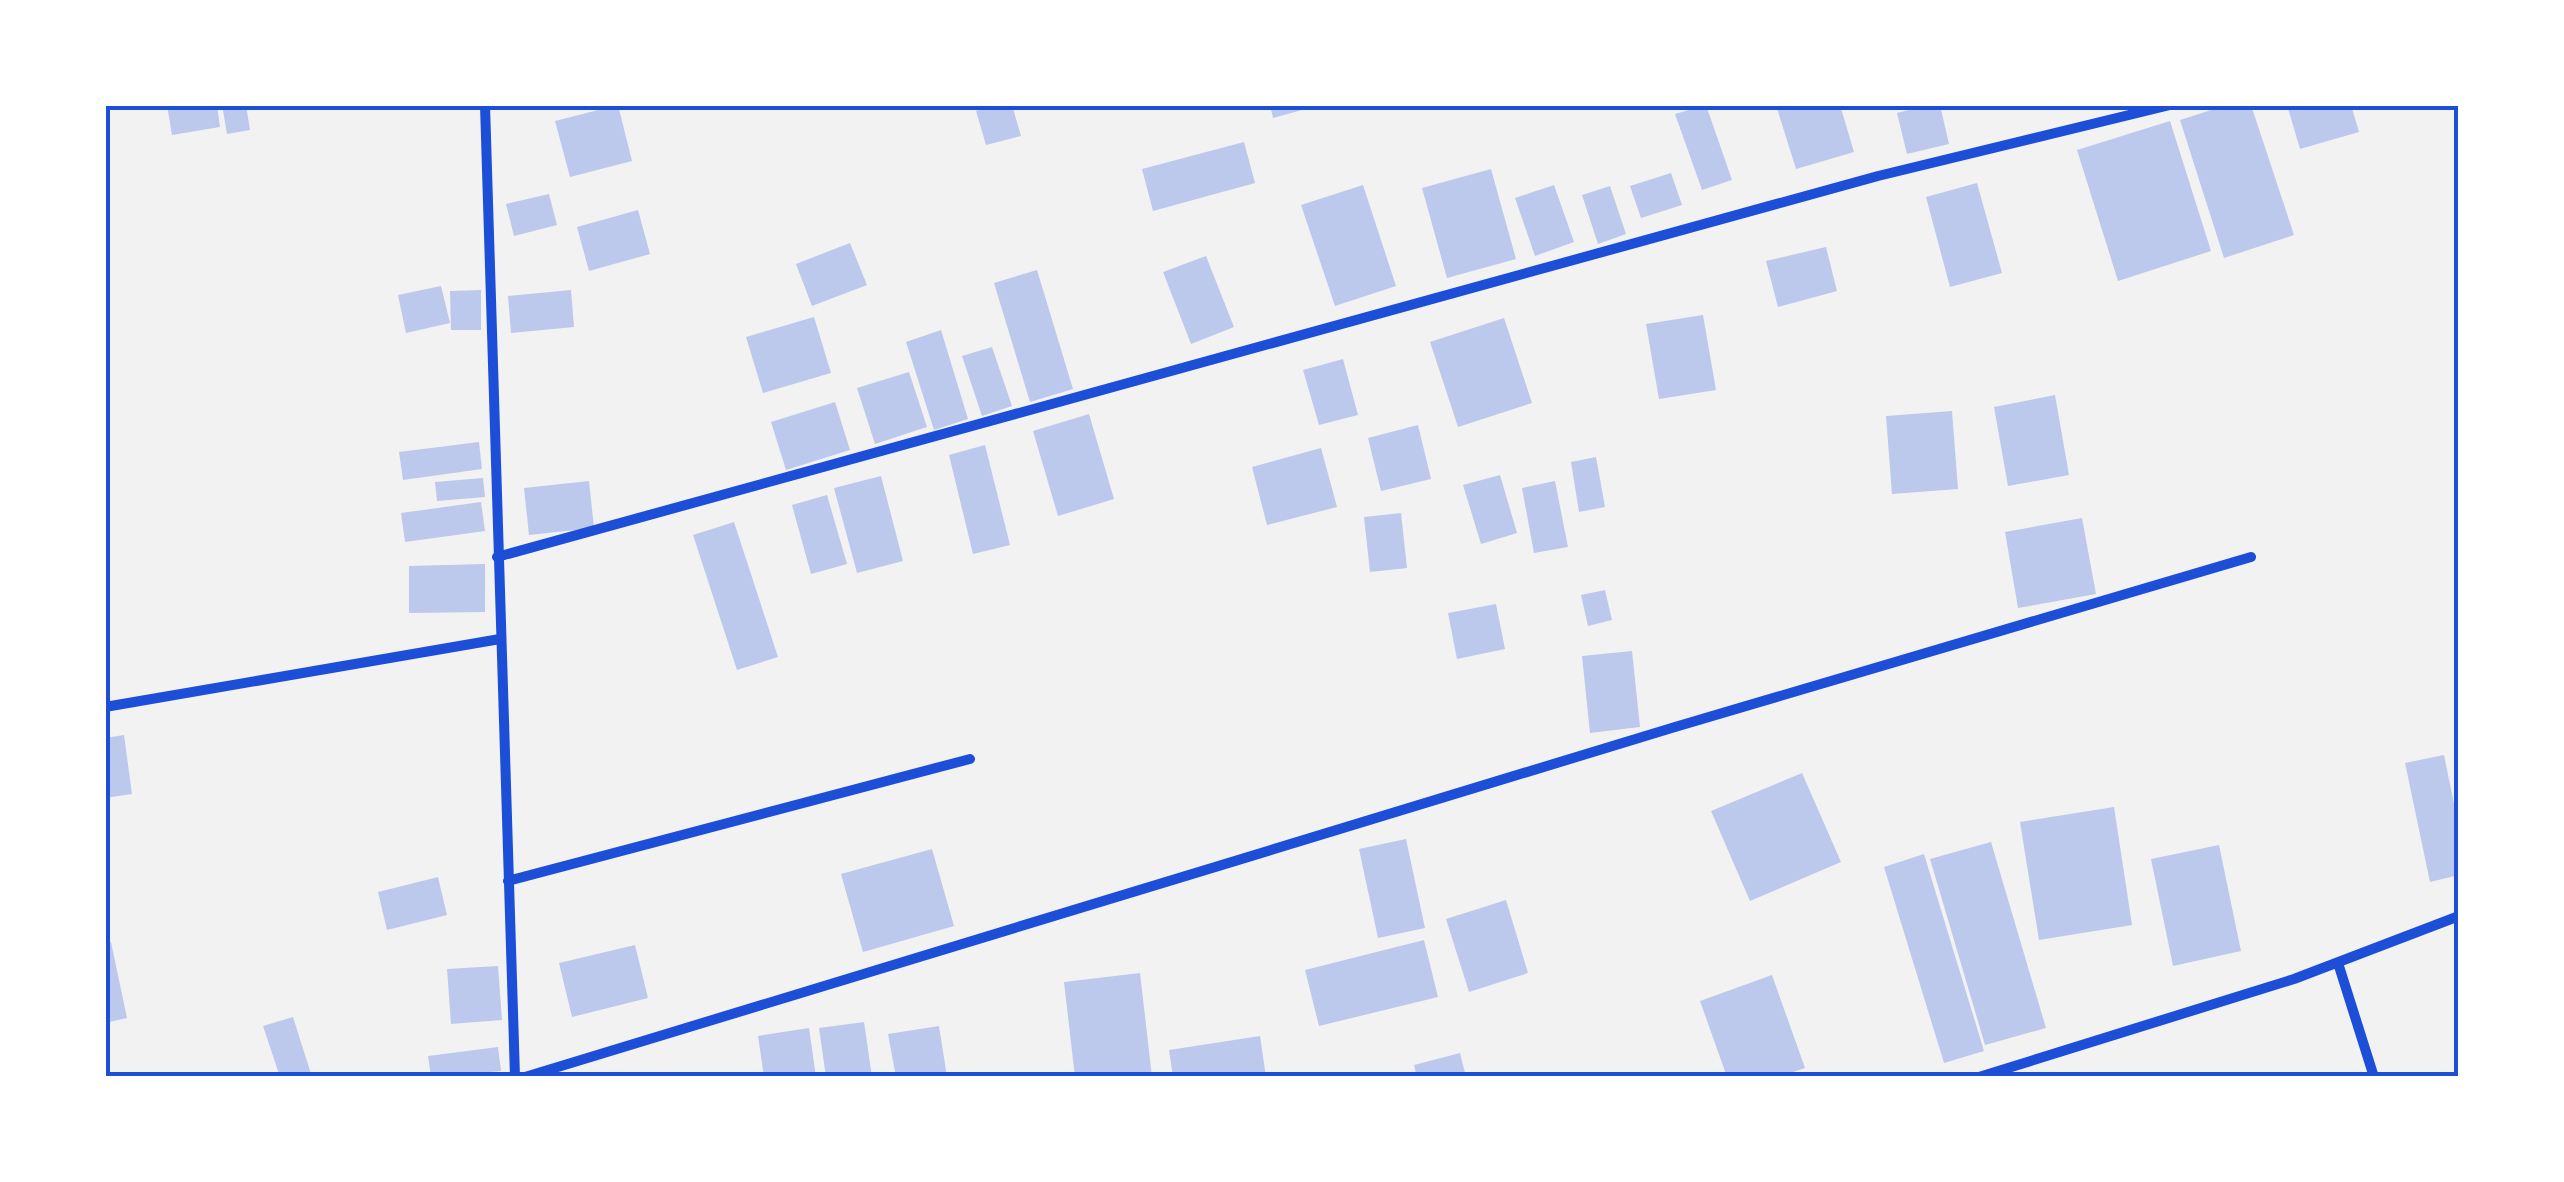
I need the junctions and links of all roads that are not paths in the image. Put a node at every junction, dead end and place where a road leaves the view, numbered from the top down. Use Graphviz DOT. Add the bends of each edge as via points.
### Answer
graph roads {
  1 [pos="485,105"];
  2 [pos="2170,105"];
  3 [pos="497,557"];
  4 [pos="2251,557"];
  5 [pos="500,639"];
  6 [pos="105,707"];
  7 [pos="970,759"];
  8 [pos="508,881"];
  9 [pos="2459,916"];
  10 [pos="2338,963"];
  11 [pos="515,1077"];
  12 [pos="525,1077"];
  13 [pos="1979,1077"];
  14 [pos="2374,1077"];
  1 -- 3 [label="street"];
  2 -- 3 [label="street" via="1878,176"];
  3 -- 5 [label="street"];
  4 -- 12 [label="street"];
  5 -- 6 [label="street"];
  5 -- 8 [label="street"];
  7 -- 8 [label="street"];
  8 -- 11 [label="street"];
  9 -- 10 [label="street"];
  10 -- 13 [label="street"];
  10 -- 14 [label="street"];
}
